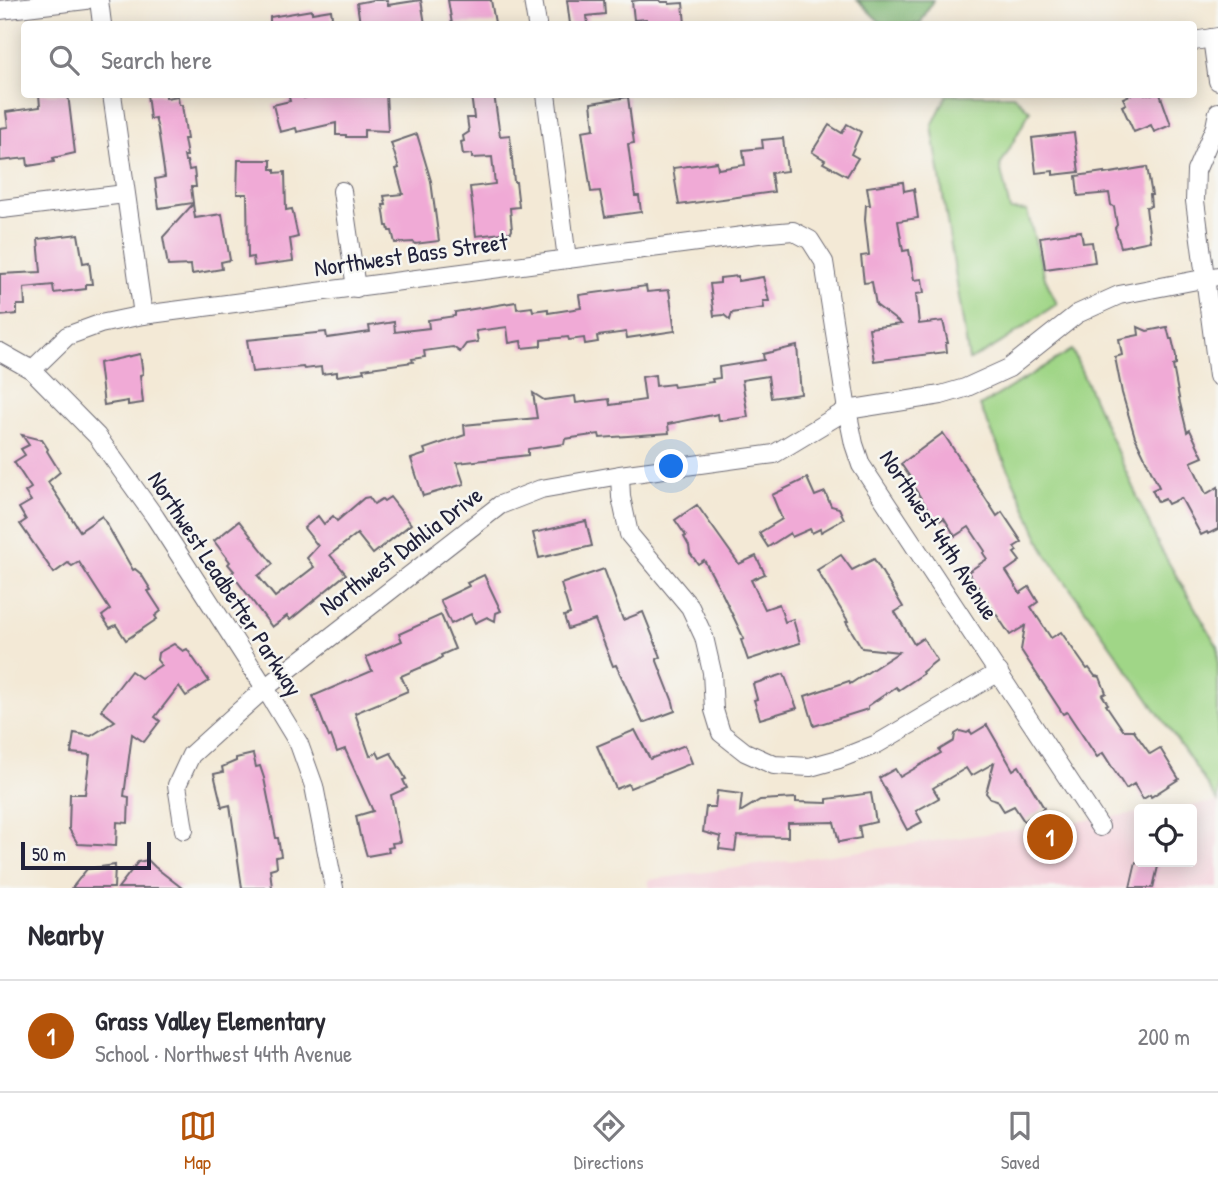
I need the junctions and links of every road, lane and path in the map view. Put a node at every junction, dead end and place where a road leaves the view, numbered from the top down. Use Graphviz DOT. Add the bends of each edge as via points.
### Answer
graph roads {
  1 [pos="86,0"];
  2 [pos="99,0"];
  3 [pos="533,0"];
  4 [pos="0,10"];
  5 [pos="102,21"];
  6 [pos="536,21"];
  7 [pos="1215,37"];
  8 [pos="1197,40"];
  9 [pos="1218,81"];
  10 [pos="113,98"];
  11 [pos="547,98"];
  12 [pos="1218,112"];
  13 [pos="342,191"];
  14 [pos="125,194"];
  15 [pos="2,209"];
  16 [pos="810,240"];
  17 [pos="568,259"];
  18 [pos="1212,277"];
  19 [pos="356,288"];
  20 [pos="143,315"];
  21 [pos="0,352"];
  22 [pos="32,370"];
  23 [pos="1218,376"];
  24 [pos="847,410"];
  25 [pos="620,475"];
  26 [pos="999,672"];
  27 [pos="265,688"];
  28 [pos="1100,827"];
  29 [pos="184,830"];
  30 [pos="334,888"];
  1 -- 4 [label="street"];
  2 -- 5 [label="street"];
  3 -- 6 [label="street"];
  7 -- 8 [label="street"];
  7 -- 9 [label="street"];
  10 -- 14 [label="street"];
  11 -- 17 [label="street"];
  12 -- 18 [label="street" via="1196,171 1195,201"];
  13 -- 19 [label="street"];
  14 -- 15 [label="street"];
  14 -- 20 [label="street"];
  16 -- 17 [label="street, Northwest Bass Street" via="793,231 758,233"];
  16 -- 24 [label="street, Northwest 44th Avenue" via="824,262"];
  17 -- 19 [label="street, Northwest Bass Street"];
  18 -- 23 [label="street"];
  18 -- 24 [label="street, Northwest Dahlia Drive" via="1119,295 1098,304 1077,314 1009,368 965,388"];
  19 -- 20 [label="street, Northwest Bass Street"];
  20 -- 22 [label="street, Northwest Bass Street" via="67,337"];
  21 -- 22 [label="street, Northwest Leadbetter Parkway"];
  22 -- 27 [label="street, Northwest Leadbetter Parkway" via="97,436"];
  24 -- 25 [label="street, Northwest Dahlia Drive" via="774,454"];
  24 -- 26 [label="street, Northwest 44th Avenue" via="861,465"];
  25 -- 26 [label="street" via="629,534 690,607 704,637 721,733 744,752 774,765 810,767 839,760 877,744"];
  25 -- 27 [label="street, Northwest Dahlia Drive" via="541,489 500,505"];
  26 -- 28 [label="street, Northwest 44th Avenue"];
  27 -- 29 [label="street, Northwest Dahlia Drive" via="191,755 177,785"];
  27 -- 30 [label="street, Northwest Leadbetter Parkway" via="299,744 314,786"];
}
